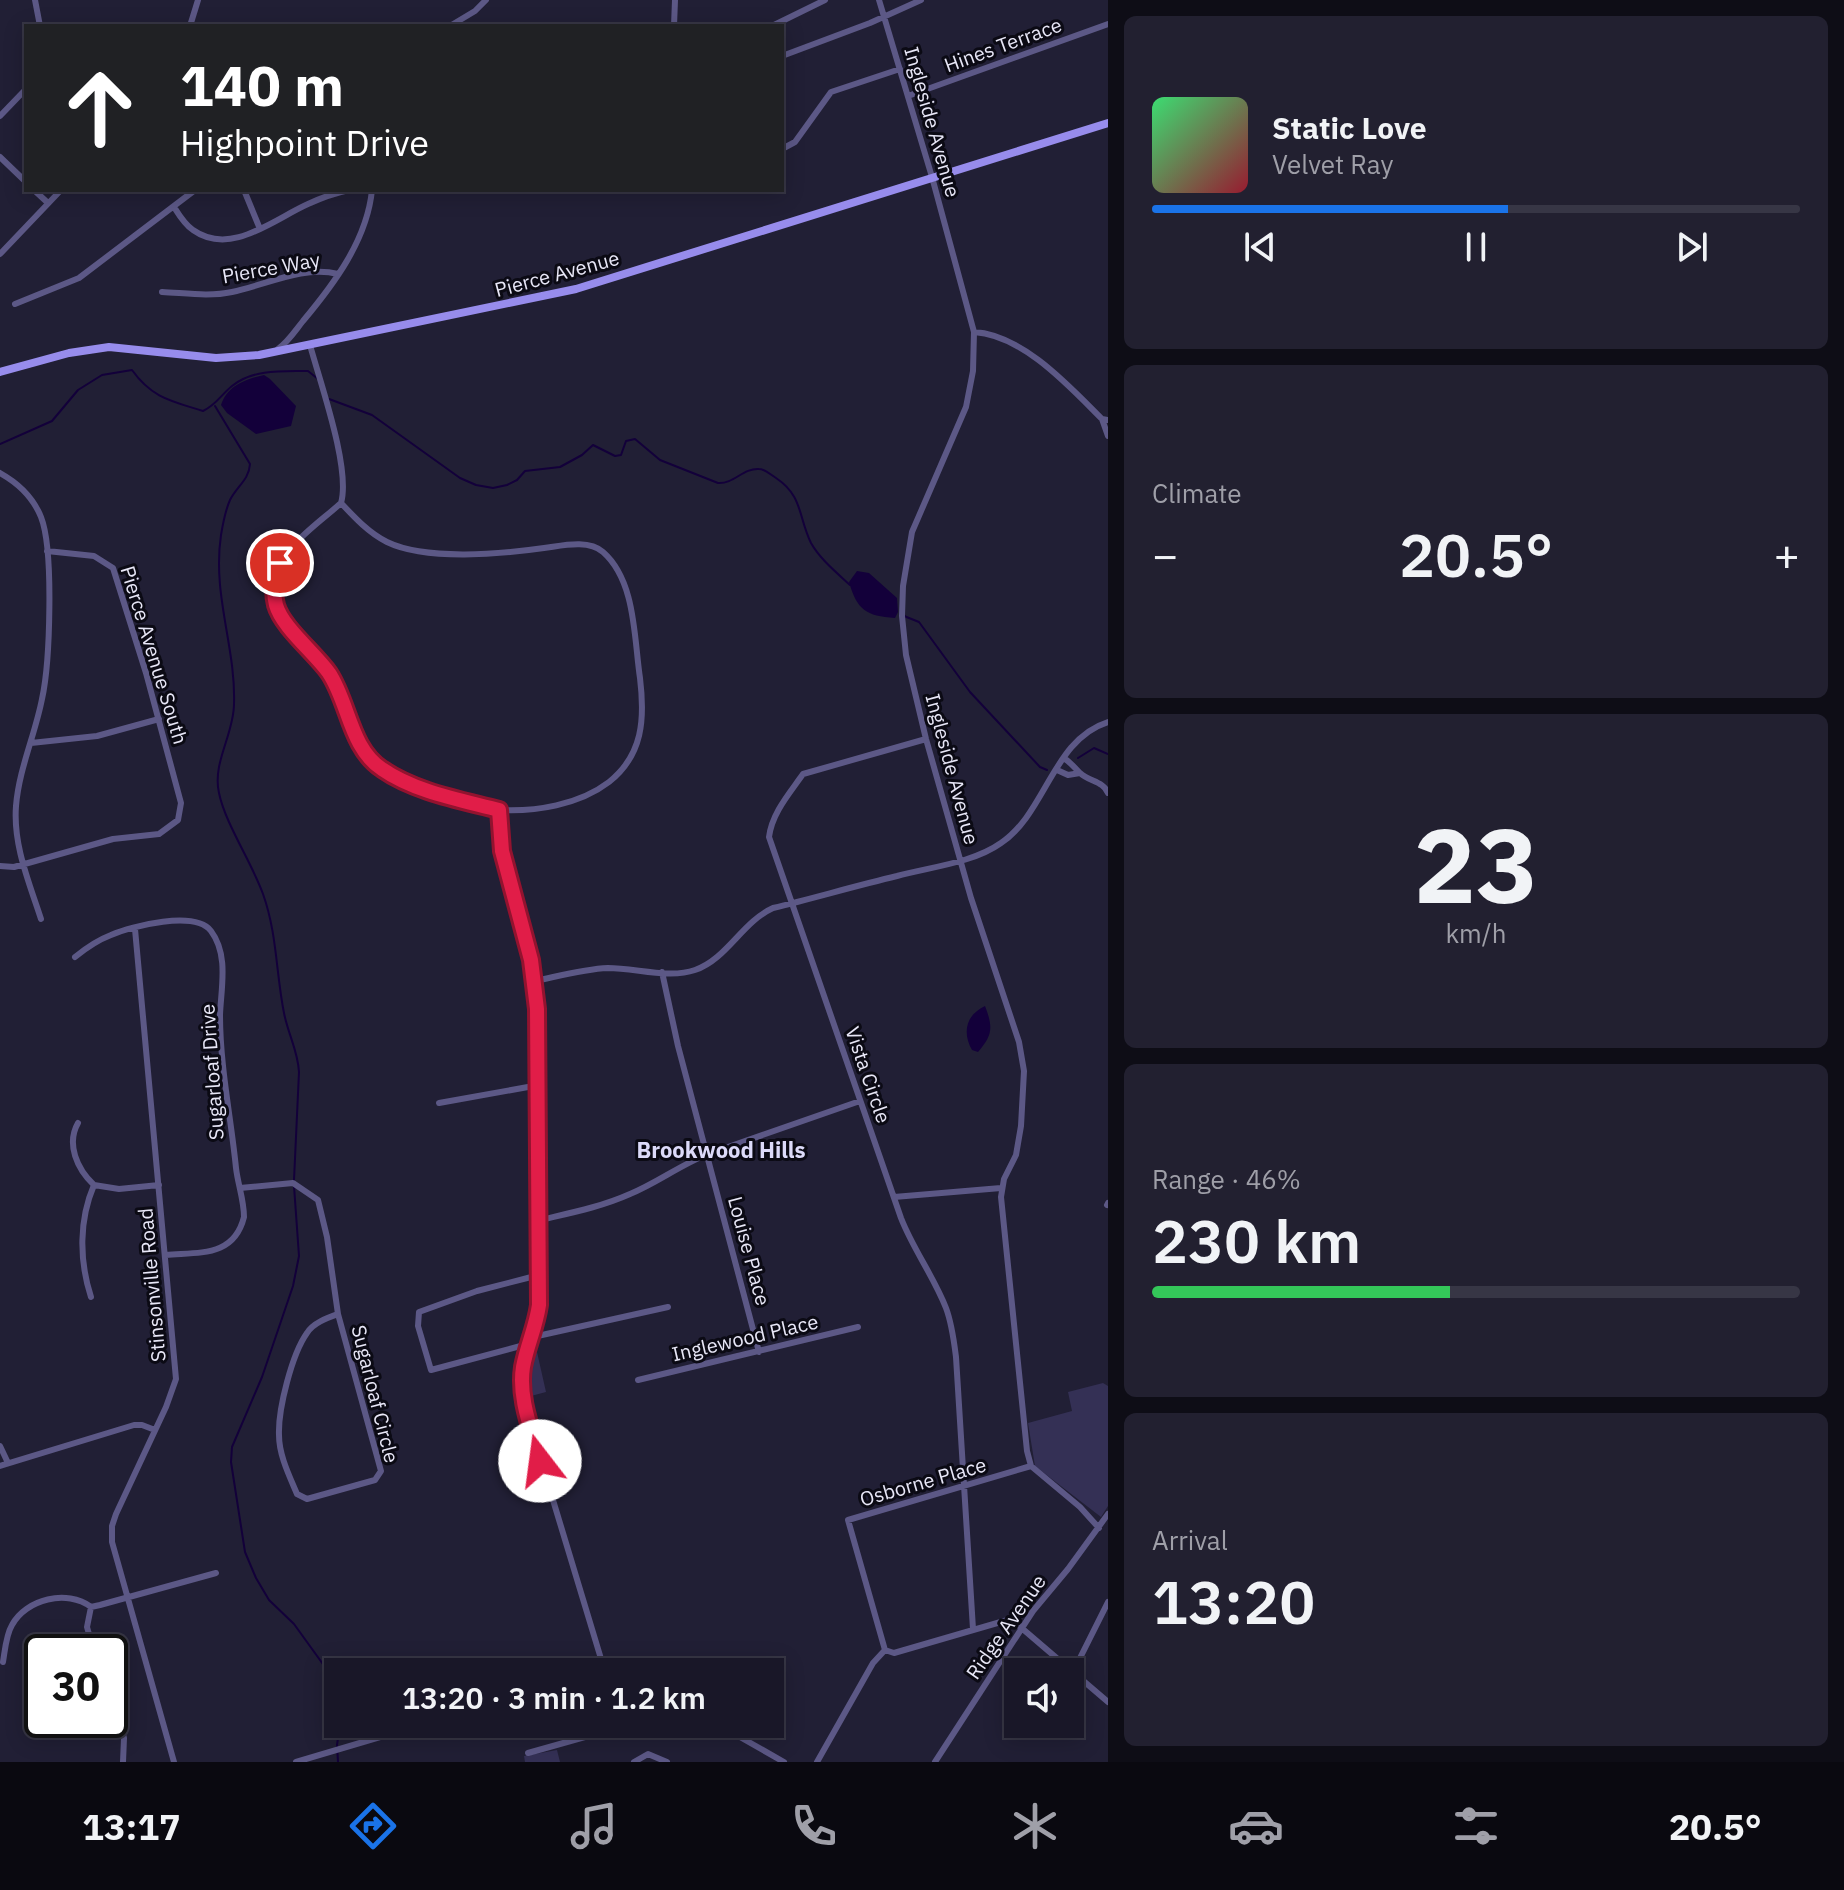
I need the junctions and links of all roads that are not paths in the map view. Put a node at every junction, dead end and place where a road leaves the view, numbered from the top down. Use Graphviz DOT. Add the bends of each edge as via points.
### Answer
graph roads {
  1 [pos="35,0"];
  2 [pos="198,0"];
  3 [pos="486,0"];
  4 [pos="675,0"];
  5 [pos="825,0"];
  6 [pos="879,0"];
  7 [pos="921,0"];
  8 [pos="884,17"];
  9 [pos="40,24"];
  10 [pos="191,24"];
  11 [pos="453,24"];
  12 [pos="674,24"];
  13 [pos="776,24"];
  14 [pos="1108,24"];
  15 [pos="784,55"];
  16 [pos="900,69"];
  17 [pos="24,91"];
  18 [pos="908,96"];
  19 [pos="0,116"];
  20 [pos="1108,123"];
  21 [pos="784,148"];
  22 [pos="0,157"];
  23 [pos="932,177"];
  24 [pos="24,180"];
  25 [pos="36,192"];
  26 [pos="59,192"];
  27 [pos="193,192"];
  28 [pos="245,192"];
  29 [pos="343,192"];
  30 [pos="372,192"];
  31 [pos="48,203"];
  32 [pos="174,207"];
  33 [pos="260,229"];
  34 [pos="0,254"];
  35 [pos="338,274"];
  36 [pos="162,292"];
  37 [pos="15,304"];
  38 [pos="974,332"];
  39 [pos="310,345"];
  40 [pos="269,353"];
  41 [pos="0,372"];
  42 [pos="1105,420"];
  43 [pos="1108,436"];
  44 [pos="0,473"];
  45 [pos="341,503"];
  46 [pos="47,551"];
  47 [pos="159,719"];
  48 [pos="1108,722"];
  49 [pos="926,739"];
  50 [pos="31,743"];
  51 [pos="1064,758"];
  52 [pos="1057,770"];
  53 [pos="1080,773"];
  54 [pos="1106,786"];
  55 [pos="1108,793"];
  56 [pos="499,810"];
  57 [pos="961,859"];
  58 [pos="23,865"];
  59 [pos="941,865"];
  60 [pos="0,866"];
  61 [pos="966,881"];
  62 [pos="791,904"];
  63 [pos="41,919"];
  64 [pos="135,929"];
  65 [pos="75,957"];
  66 [pos="662,972"];
  67 [pos="535,981"];
  68 [pos="539,1085"];
  69 [pos="860,1101"];
  70 [pos="439,1103"];
  71 [pos="78,1123"];
  72 [pos="708,1154"];
  73 [pos="94,1185"];
  74 [pos="159,1185"];
  75 [pos="240,1188"];
  76 [pos="1001,1188"];
  77 [pos="894,1197"];
  78 [pos="540,1220"];
  79 [pos="166,1255"];
  80 [pos="539,1275"];
  81 [pos="91,1297"];
  82 [pos="668,1307"];
  83 [pos="338,1314"];
  84 [pos="858,1327"];
  85 [pos="533,1337"];
  86 [pos="528,1344"];
  87 [pos="759,1352"];
  88 [pos="638,1380"];
  89 [pos="155,1430"];
  90 [pos="0,1446"];
  91 [pos="8,1463"];
  92 [pos="0,1466"];
  93 [pos="1031,1466"];
  94 [pos="965,1487"];
  95 [pos="1108,1514"];
  96 [pos="1099,1528"];
  97 [pos="216,1573"];
  98 [pos="128,1599"];
  99 [pos="1108,1602"];
  100 [pos="91,1607"];
  101 [pos="1020,1628"];
  102 [pos="973,1629"];
  103 [pos="89,1634"];
  104 [pos="885,1650"];
  105 [pos="601,1658"];
  106 [pos="1056,1658"];
  107 [pos="1080,1658"];
  108 [pos="3,1662"];
  109 [pos="1084,1681"];
  110 [pos="1108,1702"];
  111 [pos="124,1738"];
  112 [pos="377,1738"];
  113 [pos="579,1738"];
  114 [pos="742,1738"];
  115 [pos="528,1753"];
  116 [pos="125,1761"];
  117 [pos="174,1762"];
  118 [pos="296,1762"];
  119 [pos="634,1762"];
  120 [pos="667,1762"];
  121 [pos="784,1762"];
  122 [pos="817,1762"];
  123 [pos="935,1762"];
  1 -- 9 [label="street"];
  2 -- 10 [label="street"];
  3 -- 11 [label="street"];
  4 -- 12 [label="street"];
  5 -- 13 [label="street"];
  6 -- 8 [label="street, Ingleside Avenue"];
  7 -- 8 [label="street"];
  8 -- 15 [label="street"];
  8 -- 16 [label="street, Ingleside Avenue"];
  14 -- 18 [label="street, Hines Terrace"];
  16 -- 18 [label="street, Ingleside Avenue"];
  16 -- 21 [label="street" via="831,92 795,142"];
  17 -- 19 [label="street"];
  18 -- 23 [label="street, Ingleside Avenue"];
  20 -- 23 [label="main road, Pierce Avenue"];
  22 -- 24 [label="street"];
  23 -- 38 [label="street, Ingleside Avenue"];
  23 -- 39 [label="main road, Pierce Avenue" via="576,289"];
  25 -- 31 [label="street"];
  26 -- 31 [label="street"];
  27 -- 32 [label="street"];
  28 -- 33 [label="street"];
  29 -- 33 [label="street"];
  30 -- 35 [label="street" via="366,222"];
  31 -- 34 [label="street"];
  32 -- 33 [label="street" via="193,230 208,238 232,239"];
  32 -- 37 [label="street" via="79,278"];
  35 -- 36 [label="street, Pierce Way" via="302,274 213,295"];
  35 -- 40 [label="street" via="282,346"];
  38 -- 42 [label="street" via="1022,348"];
  38 -- 49 [label="street, Ingleside Avenue" via="966,407 912,532 903,586 903,632"];
  39 -- 40 [label="main road, Pierce Avenue"];
  39 -- 45 [label="street" via="342,469"];
  40 -- 41 [label="main road, Pierce Avenue" via="216,358 109,347"];
  42 -- 43 [label="street"];
  44 -- 46 [label="street" via="32,501"];
  45 -- 56 [label="street" via="280,563 274,586 279,612 330,675 354,731 381,769"];
  45 -- 56 [label="street" via="371,532 405,548 492,554 574,545 600,549 617,570 628,600 640,682 642,724 636,752 613,779 579,798"];
  46 -- 47 [label="street, Pierce Avenue South" via="94,556 113,568"];
  46 -- 50 [label="street" via="46,678"];
  47 -- 50 [label="street" via="97,736"];
  47 -- 58 [label="street, Pierce Avenue South" via="181,803 171,828"];
  48 -- 51 [label="street" via="1084,735"];
  49 -- 57 [label="street, Ingleside Avenue"];
  49 -- 62 [label="street, Vista Circle" via="803,774 778,809 769,837"];
  50 -- 58 [label="street" via="16,807"];
  51 -- 52 [label="street"];
  51 -- 53 [label="street"];
  52 -- 53 [label="street"];
  52 -- 57 [label="street" via="1008,838"];
  53 -- 54 [label="street"];
  54 -- 55 [label="street"];
  56 -- 67 [label="street" via="502,851"];
  57 -- 59 [label="street"];
  57 -- 61 [label="street, Ingleside Avenue"];
  58 -- 60 [label="street"];
  58 -- 63 [label="street"];
  59 -- 61 [label="street"];
  59 -- 62 [label="street"];
  61 -- 76 [label="street, Ingleside Avenue" via="1024,1071 1019,1142"];
  62 -- 66 [label="street" via="762,913 704,966"];
  62 -- 69 [label="street, Vista Circle"];
  64 -- 65 [label="street, Sugarloaf Drive" via="107,936"];
  64 -- 74 [label="street, Stinsonville Road"];
  64 -- 75 [label="street, Sugarloaf Drive" via="173,921 197,922 212,932 223,973 223,1055"];
  66 -- 67 [label="street" via="604,968"];
  66 -- 72 [label="street, Louise Place"];
  67 -- 68 [label="street"];
  68 -- 70 [label="street"];
  68 -- 78 [label="street"];
  69 -- 72 [label="street"];
  69 -- 77 [label="street, Vista Circle"];
  71 -- 73 [label="street" via="73,1131 77,1165"];
  72 -- 78 [label="street" via="633,1193"];
  72 -- 87 [label="street, Louise Place"];
  73 -- 74 [label="street"];
  73 -- 81 [label="street" via="83,1223"];
  74 -- 79 [label="street, Stinsonville Road"];
  75 -- 79 [label="street, Sugarloaf Drive" via="244,1217 235,1238 213,1250"];
  75 -- 83 [label="street, Sugarloaf Circle" via="293,1183 318,1200"];
  76 -- 77 [label="street"];
  76 -- 93 [label="street, Ingleside Avenue"];
  77 -- 94 [label="street, Vista Circle" via="951,1326"];
  78 -- 80 [label="street"];
  79 -- 89 [label="street, Stinsonville Road" via="176,1379"];
  80 -- 85 [label="street"];
  80 -- 86 [label="street" via="419,1312 431,1370"];
  82 -- 85 [label="street"];
  83 -- 83 [label="street, Sugarloaf Circle" via="381,1471 375,1480 307,1499 297,1494 282,1455 281,1407 307,1333"];
  84 -- 87 [label="street, Inglewood Place"];
  85 -- 86 [label="street"];
  86 -- 105 [label="street" via="522,1384 527,1414"];
  87 -- 88 [label="street, Inglewood Place"];
  89 -- 91 [label="street" via="134,1425"];
  89 -- 98 [label="street, Stinsonville Road" via="112,1526"];
  90 -- 91 [label="street"];
  91 -- 92 [label="street"];
  93 -- 94 [label="street, Osborne Place"];
  93 -- 96 [label="street"];
  94 -- 102 [label="street, Vista Circle"];
  94 -- 104 [label="street, Osborne Place" via="848,1520"];
  95 -- 96 [label="street, Ridge Avenue"];
  96 -- 101 [label="street, Ridge Avenue"];
  97 -- 98 [label="street"];
  98 -- 100 [label="street"];
  98 -- 117 [label="street, Stinsonville Road"];
  99 -- 107 [label="street"];
  100 -- 103 [label="street"];
  100 -- 108 [label="street" via="56,1597 26,1609 9,1629"];
  101 -- 102 [label="street" via="1011,1619"];
  101 -- 106 [label="street"];
  101 -- 123 [label="street, Ridge Avenue"];
  102 -- 104 [label="street" via="894,1653"];
  104 -- 122 [label="street"];
  109 -- 110 [label="street"];
  111 -- 116 [label="street"];
  112 -- 118 [label="street"];
  113 -- 115 [label="street"];
  114 -- 121 [label="street"];
  119 -- 120 [label="street" via="643,1755"];
}
